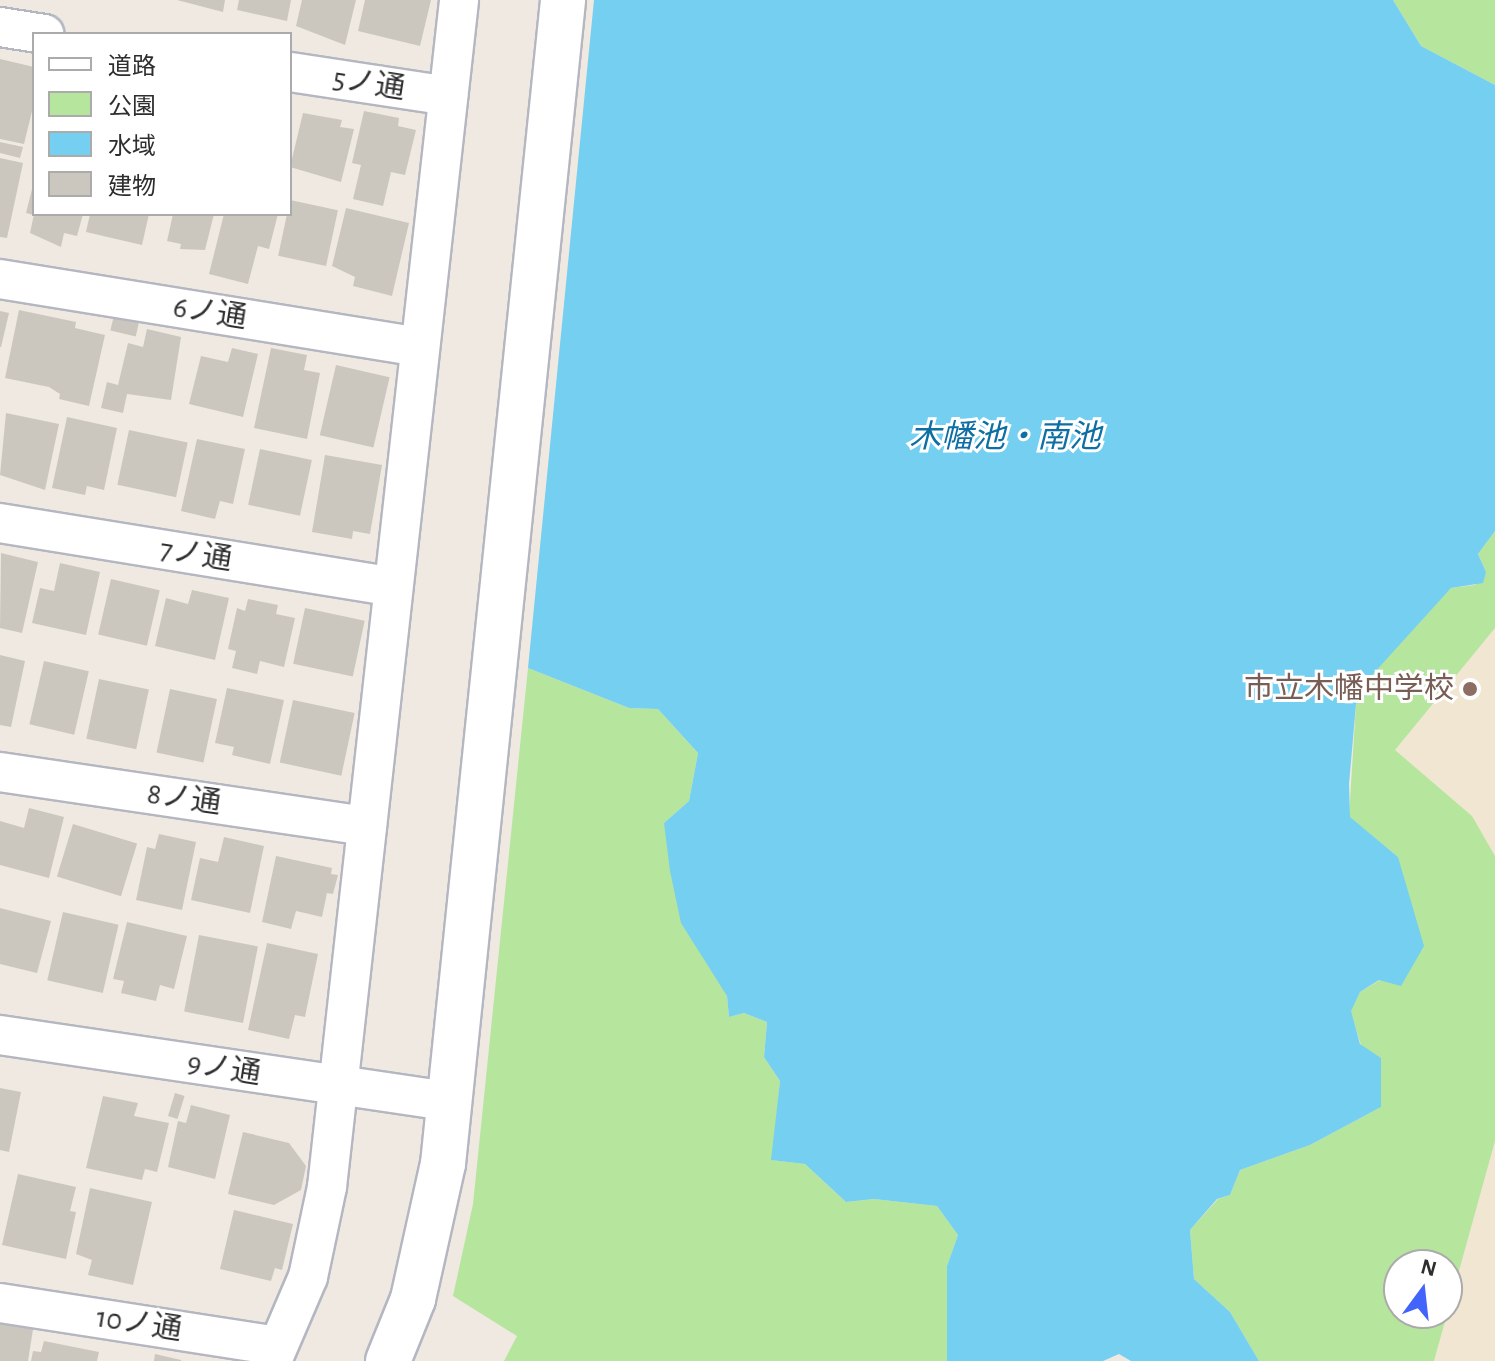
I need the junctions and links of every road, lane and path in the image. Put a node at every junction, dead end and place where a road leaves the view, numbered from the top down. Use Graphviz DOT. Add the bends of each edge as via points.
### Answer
graph roads {
  1 [pos="459,0"];
  2 [pos="563,0"];
  3 [pos="0,27"];
  4 [pos="32,32"];
  5 [pos="292,72"];
  6 [pos="448,96"];
  7 [pos="0,279"];
  8 [pos="420,347"];
  9 [pos="0,523"];
  10 [pos="393,587"];
  11 [pos="0,772"];
  12 [pos="367,826"];
  13 [pos="0,1035"];
  14 [pos="338,1086"];
  15 [pos="449,1101"];
  16 [pos="0,1303"];
  17 [pos="275,1353"];
  18 [pos="388,1361"];
  1 -- 6 [label="street"];
  2 -- 15 [label="street"];
  3 -- 4 [label="street"];
  5 -- 6 [label="street, 5ノ通"];
  6 -- 8 [label="street"];
  7 -- 8 [label="street, 6ノ通"];
  8 -- 10 [label="street"];
  9 -- 10 [label="street, 7ノ通"];
  10 -- 12 [label="street"];
  11 -- 12 [label="street, 8ノ通"];
  12 -- 14 [label="street"];
  13 -- 14 [label="street, 9ノ通"];
  14 -- 15 [label="street, 9ノ通"];
  14 -- 17 [label="street" via="327,1187 308,1277"];
  15 -- 18 [label="street" via="430,1235 413,1299"];
  16 -- 17 [label="street, 10ノ通"];
}
